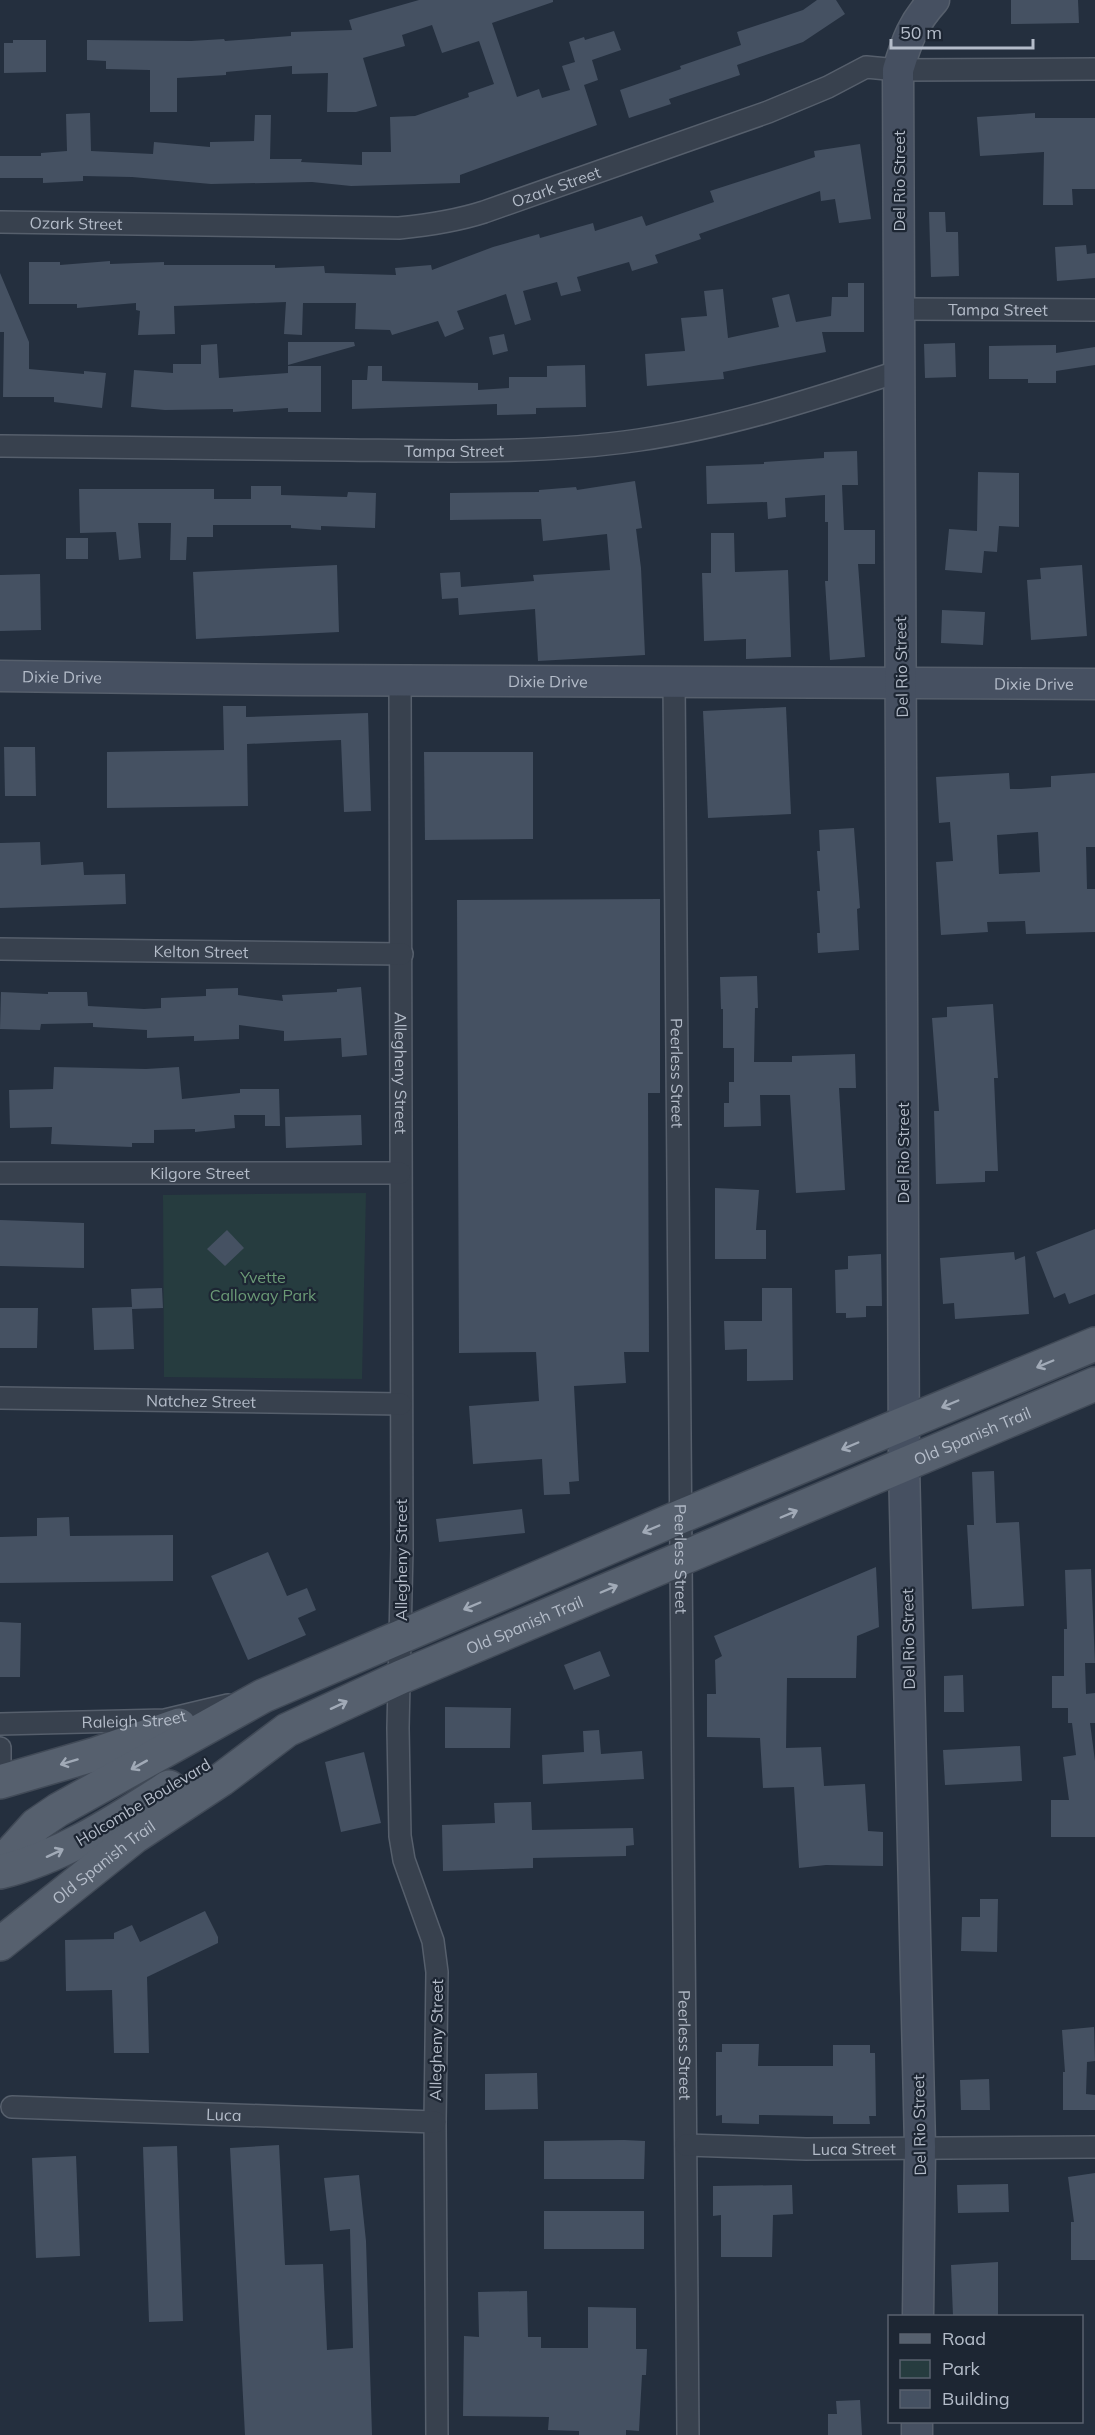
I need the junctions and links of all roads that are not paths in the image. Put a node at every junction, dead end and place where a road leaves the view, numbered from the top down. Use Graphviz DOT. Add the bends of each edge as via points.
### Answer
graph roads {
  1 [pos="934,0"];
  2 [pos="1095,69"];
  3 [pos="898,70"];
  4 [pos="0,222"];
  5 [pos="900,309"];
  6 [pos="1095,310"];
  7 [pos="900,372"];
  8 [pos="0,446"];
  9 [pos="0,676"];
  10 [pos="400,679"];
  11 [pos="674,681"];
  12 [pos="902,682"];
  13 [pos="1095,684"];
  14 [pos="0,949"];
  15 [pos="402,954"];
  16 [pos="0,1173"];
  17 [pos="400,1173"];
  18 [pos="1095,1344"];
  19 [pos="1095,1384"];
  20 [pos="0,1398"];
  21 [pos="401,1404"];
  22 [pos="904,1423"];
  23 [pos="904,1465"];
  24 [pos="682,1516"];
  25 [pos="682,1559"];
  26 [pos="401,1637"];
  27 [pos="401,1677"];
  28 [pos="263,1696"];
  29 [pos="0,1724"];
  30 [pos="287,1731"];
  31 [pos="0,1748"];
  32 [pos="0,1769"];
  33 [pos="0,1782"];
  34 [pos="0,1865"];
  35 [pos="0,1872"];
  36 [pos="0,1944"];
  37 [pos="12,2108"];
  38 [pos="435,2122"];
  39 [pos="686,2145"];
  40 [pos="920,2147"];
  41 [pos="1095,2147"];
  42 [pos="918,2315"];
  43 [pos="438,2435"];
  44 [pos="688,2435"];
  1 -- 3 [label="street, Del Rio Street" via="907,38"];
  2 -- 3 [label="street, Ozark Street"];
  3 -- 4 [label="street, Ozark Street" via="866,67 768,112 458,220 399,228"];
  3 -- 5 [label="street, Del Rio Street"];
  5 -- 6 [label="street, Tampa Street"];
  5 -- 7 [label="street, Del Rio Street"];
  7 -- 8 [label="street, Tampa Street" via="723,423 584,447 453,451"];
  7 -- 12 [label="street, Del Rio Street"];
  9 -- 10 [label="street, Dixie Drive"];
  10 -- 11 [label="street, Dixie Drive"];
  10 -- 15 [label="street, Allegheny Street"];
  11 -- 12 [label="street, Dixie Drive"];
  11 -- 24 [label="street, Peerless Street"];
  12 -- 13 [label="street, Dixie Drive"];
  12 -- 22 [label="street, Del Rio Street"];
  14 -- 15 [label="street, Kelton Street"];
  15 -- 17 [label="street, Allegheny Street"];
  16 -- 17 [label="street, Kilgore Street"];
  17 -- 21 [label="street, Allegheny Street"];
  18 -- 22 [label="main road, one-way"];
  19 -- 23 [label="main road, Old Spanish Trail"];
  20 -- 21 [label="street, Natchez Street"];
  21 -- 26 [label="street, Allegheny Street"];
  22 -- 23 [label="street, Del Rio Street"];
  22 -- 24 [label="main road, one-way"];
  25 -- 23 [label="main road, Old Spanish Trail, one-way"];
  23 -- 40 [label="street, Del Rio Street"];
  24 -- 25 [label="street, Peerless Street"];
  24 -- 26 [label="main road, one-way"];
  27 -- 25 [label="main road, Old Spanish Trail, one-way"];
  25 -- 39 [label="street, Peerless Street"];
  26 -- 27 [label="street, Allegheny Street"];
  26 -- 28 [label="main road"];
  30 -- 27 [label="main road, Old Spanish Trail, one-way"];
  27 -- 38 [label="street, Allegheny Street" via="400,1836 404,1860 433,1941 437,1972"];
  28 -- 29 [label="street, Raleigh Street" via="165,1720"];
  28 -- 33 [label="main road, one-way" via="96,1754"];
  28 -- 34 [label="main road, one-way" via="58,1810 36,1825"];
  35 -- 30 [label="main road, Holcombe Boulevard, one-way" via="58,1852 210,1761"];
  30 -- 36 [label="main road, Old Spanish Trail" via="134,1837"];
  31 -- 32 [label="street"];
  37 -- 38 [label="street, Luca"];
  38 -- 43 [label="street, Allegheny Street"];
  39 -- 40 [label="street, Luca Street"];
  39 -- 44 [label="street, Peerless Street"];
  40 -- 41 [label="street, Luca Street"];
  40 -- 42 [label="street, Del Rio Street"];
}
